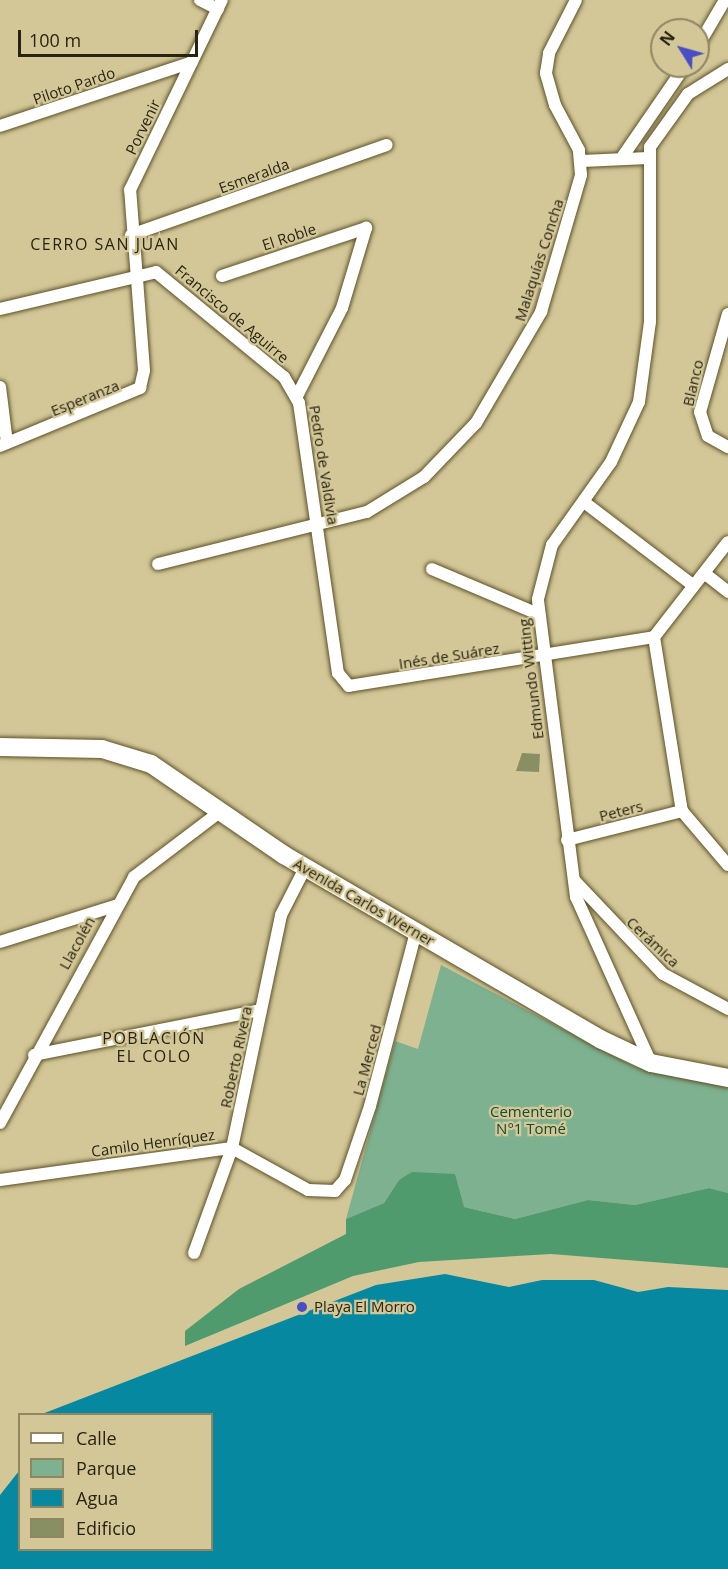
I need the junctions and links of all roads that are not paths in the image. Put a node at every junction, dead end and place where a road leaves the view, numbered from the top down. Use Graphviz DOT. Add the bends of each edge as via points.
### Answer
graph roads {
  1 [pos="200,0"];
  2 [pos="576,0"];
  3 [pos="725,0"];
  4 [pos="220,4"];
  5 [pos="710,26"];
  6 [pos="192,62"];
  7 [pos="728,69"];
  8 [pos="677,78"];
  9 [pos="0,126"];
  10 [pos="641,129"];
  11 [pos="654,137"];
  12 [pos="387,145"];
  13 [pos="648,158"];
  14 [pos="621,159"];
  15 [pos="582,161"];
  16 [pos="366,228"];
  17 [pos="131,235"];
  18 [pos="137,275"];
  19 [pos="222,276"];
  20 [pos="0,309"];
  21 [pos="728,314"];
  22 [pos="0,387"];
  23 [pos="297,396"];
  24 [pos="3,444"];
  25 [pos="728,447"];
  26 [pos="584,502"];
  27 [pos="318,526"];
  28 [pos="728,542"];
  29 [pos="158,564"];
  30 [pos="432,569"];
  31 [pos="704,573"];
  32 [pos="694,586"];
  33 [pos="728,592"];
  34 [pos="538,614"];
  35 [pos="654,637"];
  36 [pos="542,656"];
  37 [pos="344,683"];
  38 [pos="0,747"];
  39 [pos="221,811"];
  40 [pos="682,811"];
  41 [pos="567,840"];
  42 [pos="728,865"];
  43 [pos="304,868"];
  44 [pos="573,879"];
  45 [pos="115,906"];
  46 [pos="416,932"];
  47 [pos="0,942"];
  48 [pos="261,1010"];
  49 [pos="728,1010"];
  50 [pos="34,1055"];
  51 [pos="651,1063"];
  52 [pos="728,1078"];
  53 [pos="0,1123"];
  54 [pos="232,1148"];
  55 [pos="0,1180"];
  56 [pos="335,1191"];
  57 [pos="194,1252"];
  1 -- 4 [label="street"];
  2 -- 15 [label="street" via="549,53 546,74"];
  3 -- 5 [label="street"];
  4 -- 6 [label="street, Porvenir"];
  6 -- 9 [label="street, Piloto Pardo"];
  6 -- 17 [label="street, Porvenir" via="130,190"];
  7 -- 11 [label="street" via="688,94"];
  8 -- 10 [label="street"];
  10 -- 11 [label="street"];
  10 -- 14 [label="street"];
  11 -- 13 [label="street, Edmundo Witting"];
  12 -- 17 [label="street, Esmeralda"];
  13 -- 14 [label="street"];
  13 -- 26 [label="street, Edmundo Witting" via="651,302 646,366 630,426"];
  14 -- 15 [label="street"];
  15 -- 27 [label="street, Malaquías Concha" via="541,312 484,411 449,454 400,495 367,512"];
  16 -- 19 [label="street, El Roble"];
  16 -- 23 [label="street, Pedro de Valdivia" via="342,308"];
  17 -- 18 [label="street, Porvenir"];
  18 -- 20 [label="street, Francisco de Aguirre"];
  18 -- 23 [label="street, Francisco de Aguirre" via="163,275 277,371"];
  18 -- 24 [label="street, Esperanza" via="140,388"];
  21 -- 25 [label="street, Blanco" via="700,412 708,436"];
  22 -- 24 [label="street"];
  23 -- 27 [label="street, Pedro de Valdivia"];
  26 -- 32 [label="street"];
  26 -- 34 [label="street, Edmundo Witting" via="546,558"];
  27 -- 29 [label="street, Malaquías Concha"];
  27 -- 37 [label="street, Pedro de Valdivia"];
  28 -- 31 [label="street"];
  30 -- 34 [label="street"];
  31 -- 32 [label="street"];
  31 -- 33 [label="street"];
  32 -- 35 [label="street"];
  34 -- 36 [label="street, Edmundo Witting"];
  35 -- 36 [label="street, Inés de Suárez"];
  35 -- 40 [label="street"];
  36 -- 37 [label="street, Inés de Suárez" via="355,687"];
  36 -- 41 [label="street, Edmundo Witting"];
  38 -- 39 [label="main road, Avenida Carlos Werner" via="121,753 163,770"];
  39 -- 43 [label="main road, Avenida Carlos Werner"];
  39 -- 45 [label="street, Llacolén" via="148,862"];
  40 -- 41 [label="street, Peters"];
  40 -- 42 [label="street"];
  41 -- 44 [label="street, Edmundo Witting"];
  43 -- 46 [label="main road, Avenida Carlos Werner"];
  43 -- 48 [label="street, Roberto Rivera" via="281,915"];
  44 -- 49 [label="street, Cerámica" via="654,966"];
  44 -- 51 [label="street, Edmundo Witting" via="580,913"];
  45 -- 47 [label="street"];
  45 -- 50 [label="street, Llacolén"];
  46 -- 51 [label="main road, Avenida Carlos Werner"];
  46 -- 56 [label="street, La Merced" via="370,1106 345,1180"];
  48 -- 50 [label="street"];
  48 -- 54 [label="street, Roberto Rivera"];
  50 -- 53 [label="street, Llacolén"];
  51 -- 52 [label="main road, Avenida Carlos Werner"];
  54 -- 55 [label="street, Camilo Henríquez"];
  54 -- 56 [label="street, Camilo Henríquez" via="308,1190"];
  54 -- 57 [label="street, Roberto Rivera"];
}
